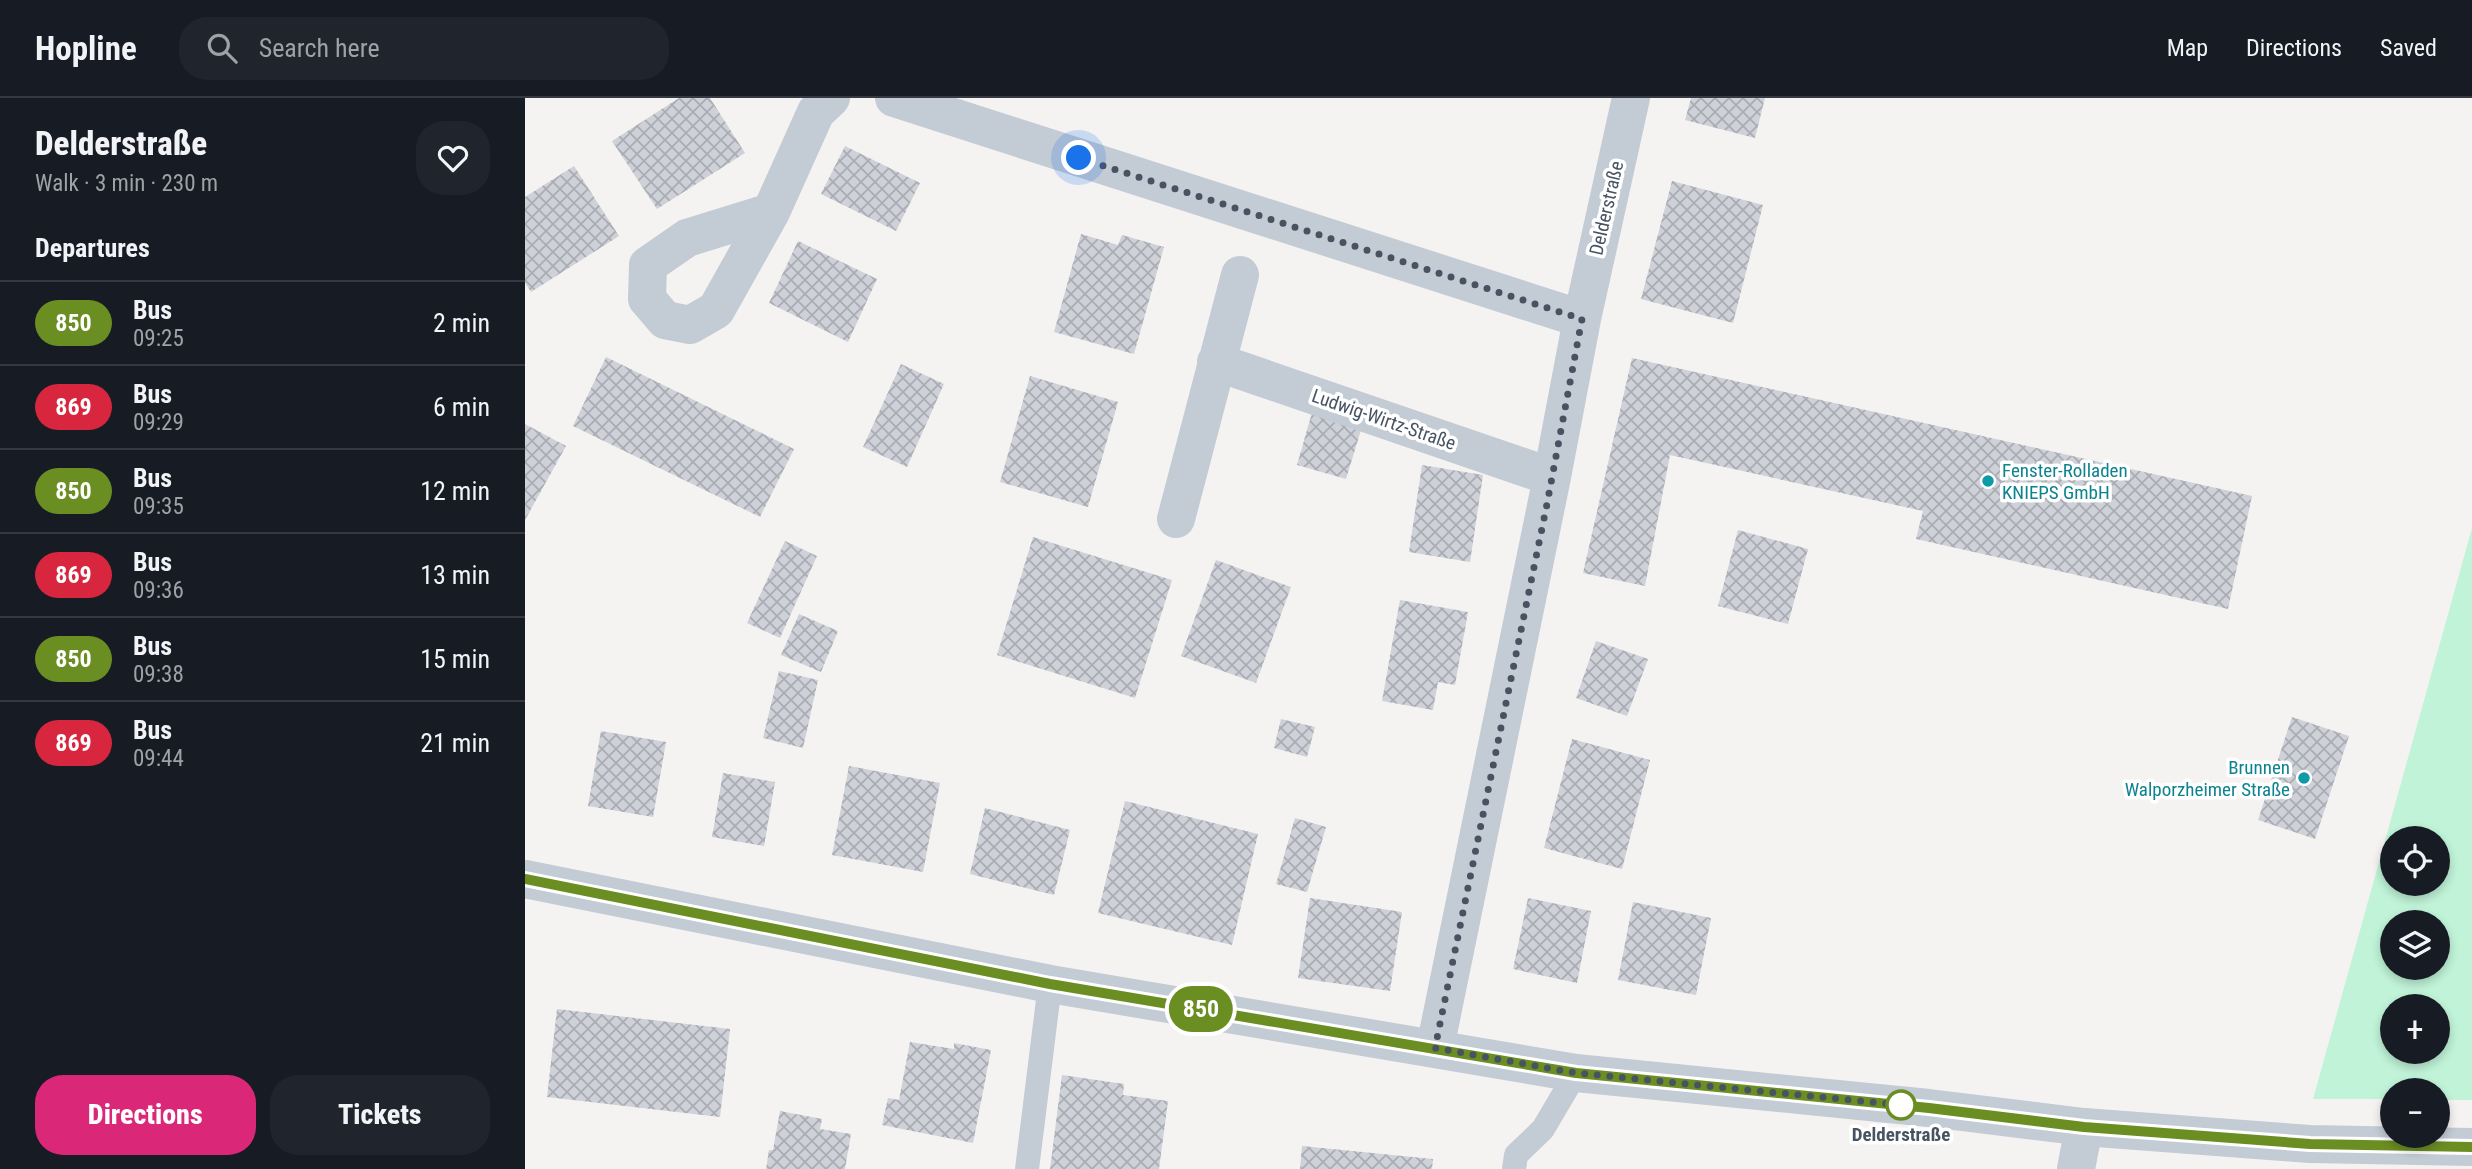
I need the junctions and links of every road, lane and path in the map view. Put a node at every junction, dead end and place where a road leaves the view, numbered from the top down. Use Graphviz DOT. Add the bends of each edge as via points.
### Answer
graph roads {
  1 [pos="831,98"];
  2 [pos="894,98"];
  3 [pos="1631,98"];
  4 [pos="771,212"];
  5 [pos="1240,275"];
  6 [pos="1582,319"];
  7 [pos="1216,362"];
  8 [pos="1552,477"];
  9 [pos="1176,519"];
  10 [pos="526,883"];
  11 [pos="1050,984"];
  12 [pos="1435,1048"];
  13 [pos="1576,1073"];
  14 [pos="2084,1127"];
  15 [pos="2472,1147"];
  16 [pos="1027,1169"];
  17 [pos="1514,1169"];
  18 [pos="2076,1169"];
  1 -- 4 [label="street" via="816,112"];
  2 -- 6 [label="street"];
  3 -- 6 [label="street, Delderstraße"];
  5 -- 7 [label="street"];
  6 -- 8 [label="street, Delderstraße"];
  7 -- 8 [label="street, Ludwig-Wirtz-Straße"];
  7 -- 9 [label="street"];
  8 -- 12 [label="street, Delderstraße"];
  10 -- 11 [label="street"];
  11 -- 12 [label="street"];
  11 -- 16 [label="lane"];
  12 -- 13 [label="street"];
  13 -- 14 [label="street"];
  13 -- 17 [label="lane" via="1543,1129 1516,1155"];
  14 -- 15 [label="street" via="2310,1144"];
  14 -- 18 [label="street"];
}
